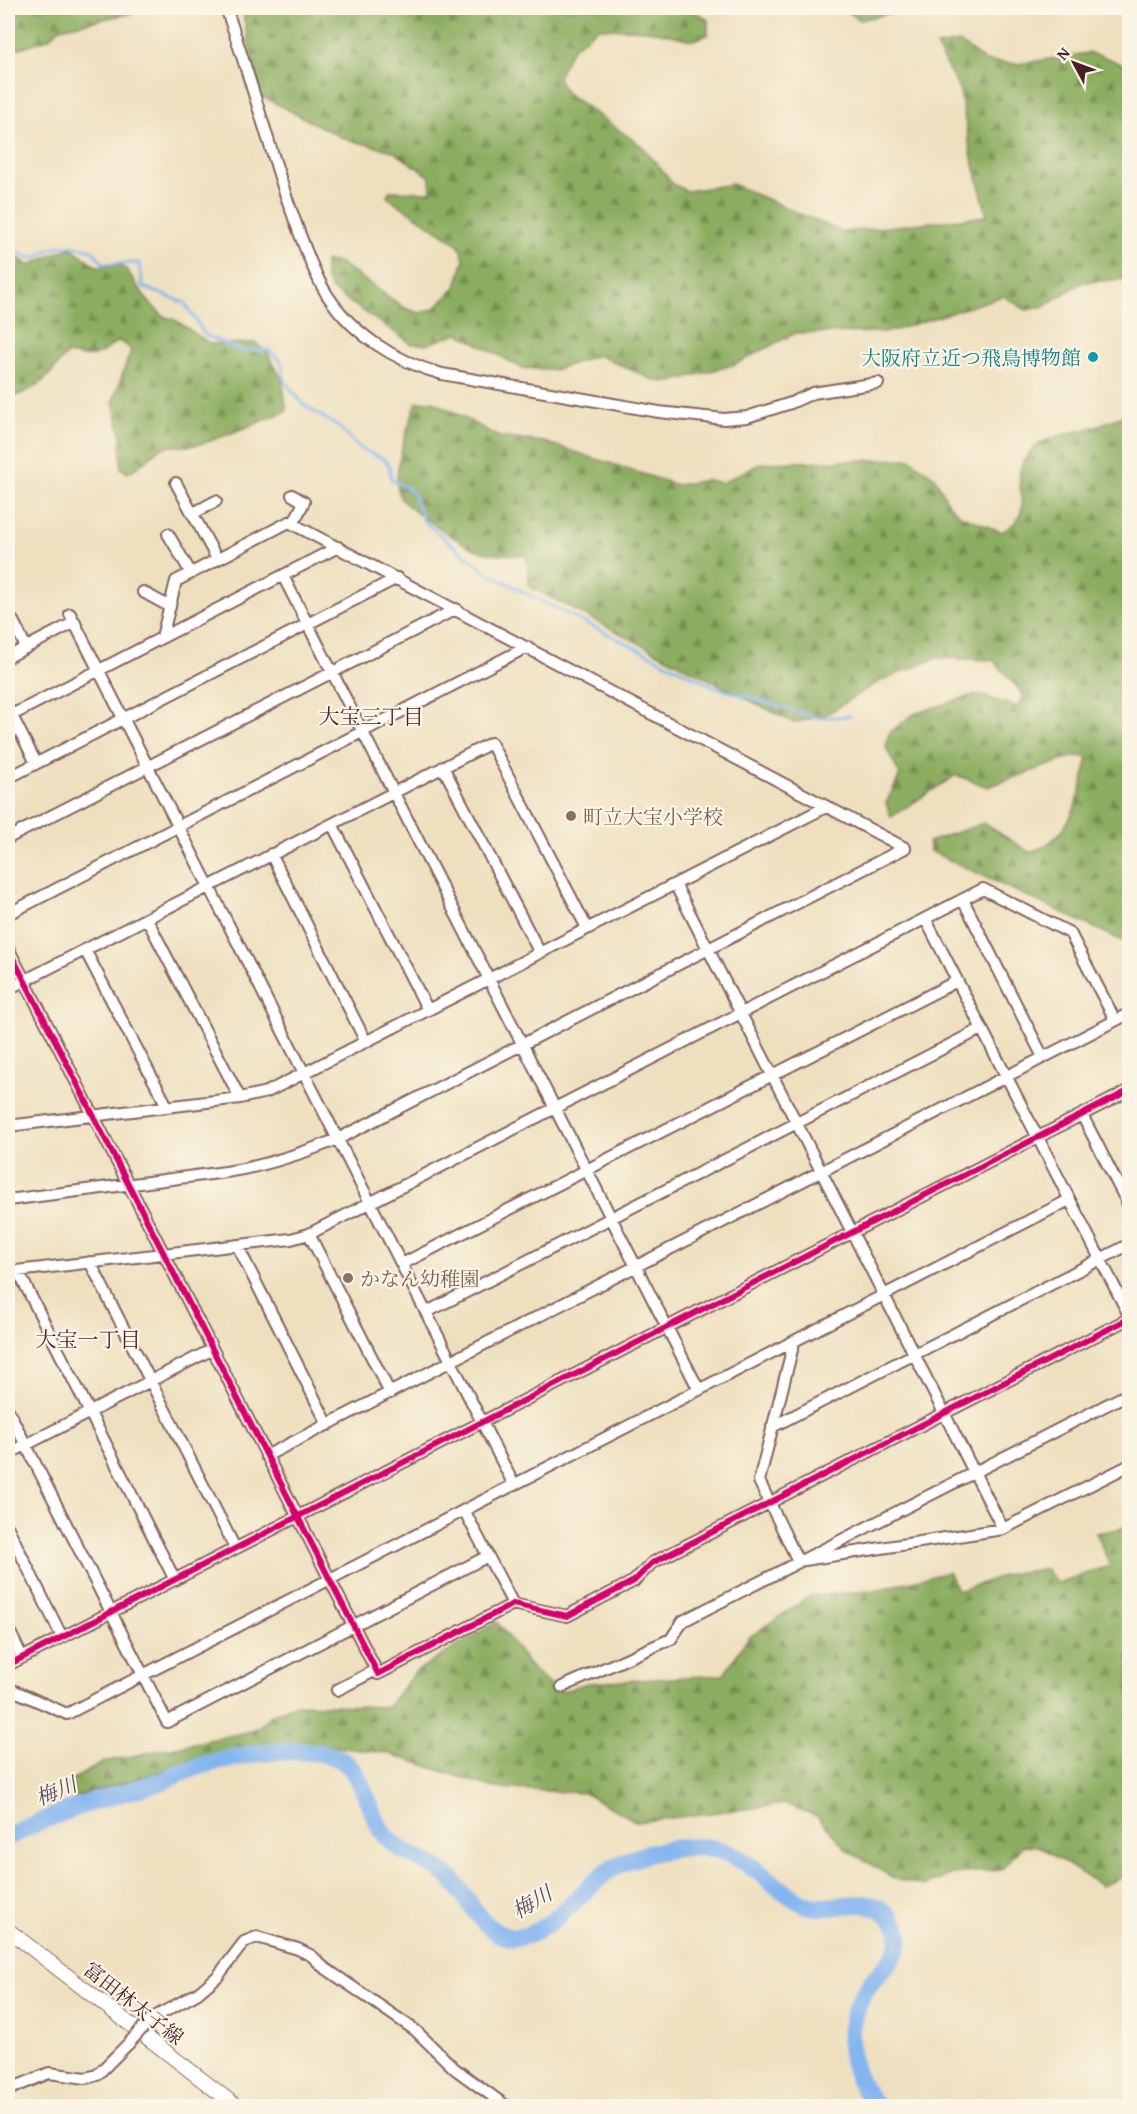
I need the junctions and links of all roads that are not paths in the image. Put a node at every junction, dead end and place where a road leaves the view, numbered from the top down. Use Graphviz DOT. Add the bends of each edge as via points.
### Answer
graph roads {
  1 [pos="226,8"];
  2 [pos="878,383"];
  3 [pos="176,483"];
  4 [pos="292,495"];
  5 [pos="216,501"];
  6 [pos="192,514"];
  7 [pos="293,524"];
  8 [pos="168,534"];
  9 [pos="338,547"];
  10 [pos="217,559"];
  11 [pos="190,573"];
  12 [pos="283,576"];
  13 [pos="397,578"];
  14 [pos="143,592"];
  15 [pos="170,607"];
  16 [pos="456,609"];
  17 [pos="13,621"];
  18 [pos="307,623"];
  19 [pos="162,637"];
  20 [pos="26,647"];
  21 [pos="527,647"];
  22 [pos="8,657"];
  23 [pos="100,670"];
  24 [pos="332,672"];
  25 [pos="9,714"];
  26 [pos="124,717"];
  27 [pos="363,732"];
  28 [pos="36,763"];
  29 [pos="148,766"];
  30 [pos="443,767"];
  31 [pos="8,778"];
  32 [pos="394,792"];
  33 [pos="826,807"];
  34 [pos="332,824"];
  35 [pos="179,827"];
  36 [pos="8,838"];
  37 [pos="272,854"];
  38 [pos="675,884"];
  39 [pos="209,887"];
  40 [pos="963,900"];
  41 [pos="8,914"];
  42 [pos="147,919"];
  43 [pos="926,920"];
  44 [pos="587,928"];
  45 [pos="8,948"];
  46 [pos="708,949"];
  47 [pos="85,950"];
  48 [pos="540,952"];
  49 [pos="489,979"];
  50 [pos="24,981"];
  51 [pos="957,981"];
  52 [pos="8,989"];
  53 [pos="428,1010"];
  54 [pos="1130,1013"];
  55 [pos="740,1014"];
  56 [pos="1115,1020"];
  57 [pos="981,1029"];
  58 [pos="366,1042"];
  59 [pos="522,1044"];
  60 [pos="1043,1058"];
  61 [pos="304,1073"];
  62 [pos="772,1076"];
  63 [pos="1006,1076"];
  64 [pos="1130,1090"];
  65 [pos="240,1098"];
  66 [pos="167,1106"];
  67 [pos="555,1108"];
  68 [pos="1082,1115"];
  69 [pos="93,1116"];
  70 [pos="796,1124"];
  71 [pos="8,1126"];
  72 [pos="338,1138"];
  73 [pos="1037,1138"];
  74 [pos="586,1170"];
  75 [pos="821,1171"];
  76 [pos="129,1185"];
  77 [pos="8,1200"];
  78 [pos="1069,1200"];
  79 [pos="371,1203"];
  80 [pos="1130,1208"];
  81 [pos="610,1218"];
  82 [pos="853,1233"];
  83 [pos="309,1234"];
  84 [pos="1130,1244"];
  85 [pos="237,1245"];
  86 [pos="162,1254"];
  87 [pos="1100,1259"];
  88 [pos="90,1262"];
  89 [pos="402,1264"];
  90 [pos="636,1267"];
  91 [pos="13,1272"];
  92 [pos="884,1294"];
  93 [pos="427,1312"];
  94 [pos="1130,1317"];
  95 [pos="667,1327"];
  96 [pos="794,1342"];
  97 [pos="211,1350"];
  98 [pos="915,1354"];
  99 [pos="452,1361"];
  100 [pos="150,1381"];
  101 [pos="699,1390"];
  102 [pos="390,1393"];
  103 [pos="1130,1393"];
  104 [pos="8,1410"];
  105 [pos="89,1412"];
  106 [pos="945,1413"];
  107 [pos="482,1422"];
  108 [pos="328,1425"];
  109 [pos="772,1427"];
  110 [pos="25,1445"];
  111 [pos="8,1454"];
  112 [pos="266,1456"];
  113 [pos="1130,1465"];
  114 [pos="974,1472"];
  115 [pos="1109,1475"];
  116 [pos="1130,1475"];
  117 [pos="514,1485"];
  118 [pos="770,1502"];
  119 [pos="464,1510"];
  120 [pos="297,1516"];
  121 [pos="8,1528"];
  122 [pos="1003,1529"];
  123 [pos="235,1548"];
  124 [pos="488,1556"];
  125 [pos="798,1561"];
  126 [pos="329,1578"];
  127 [pos="175,1580"];
  128 [pos="513,1604"];
  129 [pos="111,1612"];
  130 [pos="353,1626"];
  131 [pos="8,1628"];
  132 [pos="62,1637"];
  133 [pos="22,1657"];
  134 [pos="8,1665"];
  135 [pos="376,1670"];
  136 [pos="142,1675"];
  137 [pos="8,1688"];
  138 [pos="562,1688"];
  139 [pos="337,1690"];
  140 [pos="8,1930"];
  141 [pos="8,2090"];
  142 [pos="236,2106"];
  143 [pos="506,2106"];
  1 -- 2 [label="street" via="298,229 323,288 380,349 411,366 442,375 659,412 724,419 747,417 813,393"];
  3 -- 6 [label="street"];
  4 -- 7 [label="street" via="304,502"];
  5 -- 6 [label="street"];
  6 -- 10 [label="street"];
  7 -- 9 [label="street"];
  7 -- 10 [label="street" via="289,522"];
  8 -- 11 [label="street"];
  9 -- 12 [label="street"];
  9 -- 13 [label="street"];
  10 -- 11 [label="street"];
  11 -- 15 [label="street" via="176,581"];
  12 -- 18 [label="street"];
  12 -- 19 [label="street"];
  13 -- 16 [label="street"];
  13 -- 18 [label="street"];
  14 -- 15 [label="street"];
  15 -- 19 [label="street"];
  16 -- 21 [label="street"];
  16 -- 24 [label="street"];
  17 -- 20 [label="street"];
  18 -- 24 [label="street"];
  18 -- 26 [label="street"];
  19 -- 23 [label="street"];
  20 -- 22 [label="street"];
  20 -- 23 [label="street" via="72,618"];
  21 -- 27 [label="street"];
  21 -- 33 [label="street"];
  23 -- 25 [label="street"];
  23 -- 26 [label="street"];
  24 -- 27 [label="street"];
  24 -- 29 [label="street"];
  25 -- 28 [label="street"];
  26 -- 28 [label="street"];
  26 -- 29 [label="street"];
  27 -- 32 [label="street"];
  27 -- 35 [label="street"];
  28 -- 31 [label="street"];
  29 -- 35 [label="street"];
  29 -- 36 [label="street"];
  30 -- 32 [label="street"];
  30 -- 44 [label="street" via="491,743"];
  30 -- 48 [label="street"];
  32 -- 34 [label="street"];
  32 -- 49 [label="street"];
  33 -- 38 [label="street"];
  33 -- 46 [label="street" via="905,848"];
  34 -- 37 [label="street"];
  34 -- 53 [label="street"];
  35 -- 39 [label="street"];
  35 -- 41 [label="street"];
  37 -- 39 [label="street"];
  37 -- 58 [label="street"];
  38 -- 44 [label="street"];
  38 -- 46 [label="street"];
  39 -- 42 [label="street"];
  39 -- 61 [label="street"];
  40 -- 43 [label="street"];
  40 -- 56 [label="street" via="983,889 1070,933"];
  40 -- 60 [label="street"];
  42 -- 47 [label="street"];
  42 -- 65 [label="street"];
  43 -- 51 [label="street"];
  43 -- 55 [label="street"];
  44 -- 48 [label="street"];
  45 -- 50 [label="street"];
  46 -- 55 [label="street"];
  46 -- 59 [label="street"];
  47 -- 50 [label="street"];
  47 -- 66 [label="street"];
  48 -- 49 [label="street"];
  49 -- 53 [label="street"];
  49 -- 59 [label="street"];
  50 -- 52 [label="street"];
  50 -- 69 [label="street"];
  51 -- 57 [label="street"];
  51 -- 62 [label="street"];
  53 -- 58 [label="street"];
  54 -- 56 [label="street"];
  55 -- 62 [label="street"];
  55 -- 67 [label="street"];
  56 -- 60 [label="street"];
  57 -- 63 [label="street"];
  57 -- 70 [label="street"];
  58 -- 61 [label="street"];
  59 -- 67 [label="street"];
  59 -- 72 [label="street"];
  60 -- 63 [label="street"];
  61 -- 65 [label="street" via="267,1092"];
  61 -- 72 [label="street"];
  62 -- 70 [label="street"];
  62 -- 74 [label="street"];
  63 -- 73 [label="street"];
  63 -- 75 [label="street"];
  64 -- 68 [label="street"];
  65 -- 66 [label="street"];
  66 -- 69 [label="street"];
  67 -- 74 [label="street"];
  67 -- 79 [label="street"];
  68 -- 73 [label="street"];
  68 -- 80 [label="street"];
  69 -- 71 [label="street"];
  69 -- 76 [label="street"];
  70 -- 75 [label="street"];
  70 -- 81 [label="street"];
  72 -- 76 [label="street" via="259,1167"];
  72 -- 79 [label="street"];
  73 -- 78 [label="street"];
  73 -- 82 [label="street"];
  74 -- 81 [label="street"];
  74 -- 89 [label="street"];
  75 -- 82 [label="street"];
  75 -- 90 [label="street"];
  76 -- 77 [label="street"];
  76 -- 86 [label="street"];
  78 -- 87 [label="street"];
  78 -- 92 [label="street"];
  79 -- 83 [label="street"];
  79 -- 89 [label="street"];
  81 -- 90 [label="street"];
  81 -- 93 [label="street"];
  82 -- 92 [label="street"];
  82 -- 95 [label="street"];
  83 -- 85 [label="street"];
  83 -- 102 [label="street"];
  84 -- 87 [label="street"];
  85 -- 86 [label="street"];
  85 -- 108 [label="street"];
  86 -- 88 [label="street"];
  86 -- 97 [label="street"];
  87 -- 94 [label="street"];
  87 -- 98 [label="street"];
  88 -- 91 [label="street"];
  88 -- 100 [label="street"];
  89 -- 93 [label="street"];
  90 -- 95 [label="street"];
  90 -- 99 [label="street"];
  91 -- 105 [label="street"];
  92 -- 96 [label="street"];
  92 -- 98 [label="street"];
  93 -- 99 [label="street"];
  94 -- 106 [label="street"];
  95 -- 101 [label="street"];
  95 -- 107 [label="street"];
  96 -- 101 [label="street"];
  96 -- 109 [label="street"];
  97 -- 100 [label="street"];
  97 -- 112 [label="street"];
  98 -- 106 [label="street"];
  98 -- 109 [label="street"];
  99 -- 102 [label="street"];
  99 -- 107 [label="street"];
  100 -- 105 [label="street"];
  100 -- 123 [label="street"];
  101 -- 117 [label="street"];
  102 -- 108 [label="street"];
  103 -- 114 [label="street"];
  104 -- 110 [label="street"];
  105 -- 110 [label="street"];
  105 -- 127 [label="street"];
  106 -- 114 [label="street"];
  106 -- 118 [label="street"];
  107 -- 117 [label="street"];
  107 -- 120 [label="street"];
  108 -- 112 [label="street"];
  109 -- 118 [label="street" via="759,1481"];
  110 -- 111 [label="street"];
  110 -- 129 [label="street"];
  112 -- 120 [label="street"];
  113 -- 115 [label="street"];
  114 -- 122 [label="street"];
  114 -- 125 [label="street"];
  115 -- 116 [label="street"];
  115 -- 122 [label="street"];
  117 -- 119 [label="street"];
  118 -- 125 [label="street"];
  118 -- 128 [label="street" via="652,1563 634,1581 567,1616"];
  119 -- 124 [label="street"];
  119 -- 126 [label="street"];
  120 -- 123 [label="street"];
  120 -- 126 [label="street"];
  121 -- 132 [label="street"];
  122 -- 125 [label="street"];
  123 -- 127 [label="street"];
  124 -- 128 [label="street"];
  124 -- 130 [label="street"];
  125 -- 138 [label="street" via="682,1621 671,1639"];
  126 -- 130 [label="street"];
  126 -- 136 [label="street"];
  127 -- 129 [label="street"];
  128 -- 135 [label="street" via="378,1674"];
  129 -- 132 [label="street"];
  129 -- 136 [label="street"];
  130 -- 135 [label="street"];
  130 -- 136 [label="street" via="167,1722"];
  131 -- 133 [label="street"];
  132 -- 133 [label="street"];
  133 -- 134 [label="street"];
  135 -- 139 [label="street"];
  136 -- 137 [label="street" via="67,1714"];
  140 -- 142 [label="main road, 富田林太子線"];
  141 -- 143 [label="street, bridge" via="49,2073 86,2078 97,2075 151,2019 198,1993 218,1976 244,1942 257,1937 312,1956 415,2031 455,2069"];
}
